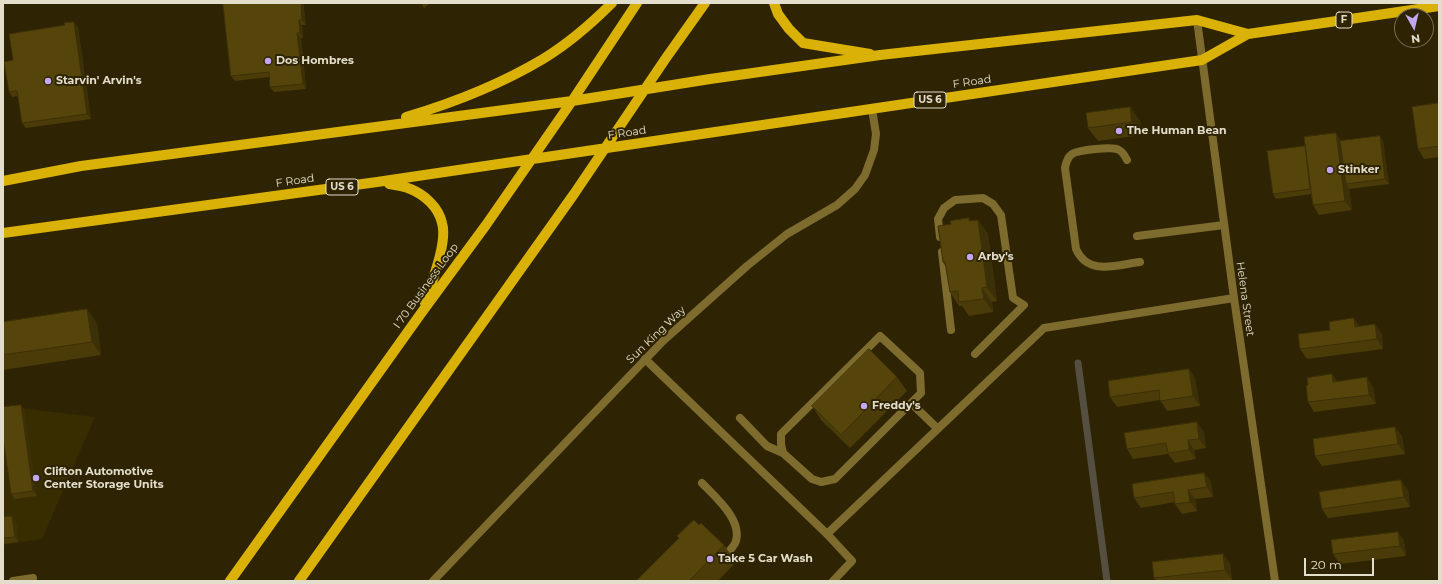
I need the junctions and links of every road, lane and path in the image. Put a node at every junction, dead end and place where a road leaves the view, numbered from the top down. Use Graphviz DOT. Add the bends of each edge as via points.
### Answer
graph roads {
  1 [pos="612,3"];
  2 [pos="637,3"];
  3 [pos="705,3"];
  4 [pos="774,3"];
  5 [pos="1439,6"];
  6 [pos="1197,20"];
  7 [pos="1248,34"];
  8 [pos="880,55"];
  9 [pos="1202,60"];
  10 [pos="644,90"];
  11 [pos="572,101"];
  12 [pos="872,109"];
  13 [pos="376,126"];
  14 [pos="605,148"];
  15 [pos="532,159"];
  16 [pos="1127,160"];
  17 [pos="3,181"];
  18 [pos="377,182"];
  19 [pos="1224,225"];
  20 [pos="3,233"];
  21 [pos="1136,236"];
  22 [pos="1140,262"];
  23 [pos="1234,298"];
  24 [pos="422,312"];
  25 [pos="951,330"];
  26 [pos="974,354"];
  27 [pos="645,359"];
  28 [pos="911,403"];
  29 [pos="740,418"];
  30 [pos="938,429"];
  31 [pos="784,453"];
  32 [pos="702,483"];
  33 [pos="827,534"];
  34 [pos="727,554"];
  35 [pos="33,578"];
  36 [pos="13,581"];
  37 [pos="230,581"];
  38 [pos="299,581"];
  39 [pos="433,581"];
  40 [pos="833,581"];
  41 [pos="1275,581"];
  1 -- 13 [label="main road" via="572,38 544,58 516,73 482,90"];
  2 -- 11 [label="main road, I 70 Business Loop"];
  3 -- 10 [label="main road"];
  4 -- 8 [label="main road" via="778,14 803,43"];
  5 -- 7 [label="main road, F Road / F"];
  6 -- 7 [label="main road, F Road"];
  6 -- 8 [label="main road, F Road"];
  6 -- 9 [label="street, Helena Street"];
  7 -- 9 [label="main road, F Road / US 6"];
  8 -- 10 [label="main road, F Road"];
  9 -- 12 [label="main road, F Road / US 6"];
  9 -- 19 [label="street, Helena Street"];
  10 -- 11 [label="main road, F Road"];
  10 -- 14 [label="main road"];
  11 -- 13 [label="main road, F Road"];
  11 -- 15 [label="main road, I 70 Business Loop"];
  12 -- 14 [label="main road, F Road / US 6"];
  12 -- 27 [label="street, Sun King Way" via="876,134 874,150 865,175 855,188 837,205 787,234 747,266"];
  13 -- 17 [label="main road, F Road" via="81,166"];
  14 -- 15 [label="main road, F Road / US 6"];
  14 -- 38 [label="main road"];
  15 -- 18 [label="main road, F Road / US 6"];
  15 -- 24 [label="main road, I 70 Business Loop"];
  16 -- 22 [label="street" via="1119,149 1113,148 1079,152 1069,157 1065,168 1076,249 1080,256 1092,266 1100,267"];
  18 -- 20 [label="main road, F Road / US 6"];
  18 -- 24 [label="main road" via="400,185 421,194 437,209 443,224 442,243"];
  19 -- 21 [label="street"];
  19 -- 23 [label="street, Helena Street"];
  23 -- 30 [label="street" via="1044,328"];
  23 -- 41 [label="street, Helena Street"];
  24 -- 37 [label="main road, I 70 Business Loop"];
  25 -- 26 [label="street" via="938,219 944,208 955,200 983,198 994,204 1001,215 1013,298 1024,305"];
  27 -- 33 [label="street"];
  27 -- 39 [label="street, Sun King Way"];
  28 -- 30 [label="street"];
  28 -- 31 [label="street" via="836,479 821,482 812,479"];
  28 -- 31 [label="street" via="921,393 920,373 880,336 781,434"];
  29 -- 31 [label="street" via="767,446"];
  30 -- 33 [label="street"];
  32 -- 34 [label="street" via="737,525 736,541"];
  33 -- 40 [label="street" via="852,562"];
  35 -- 36 [label="street"];
}
